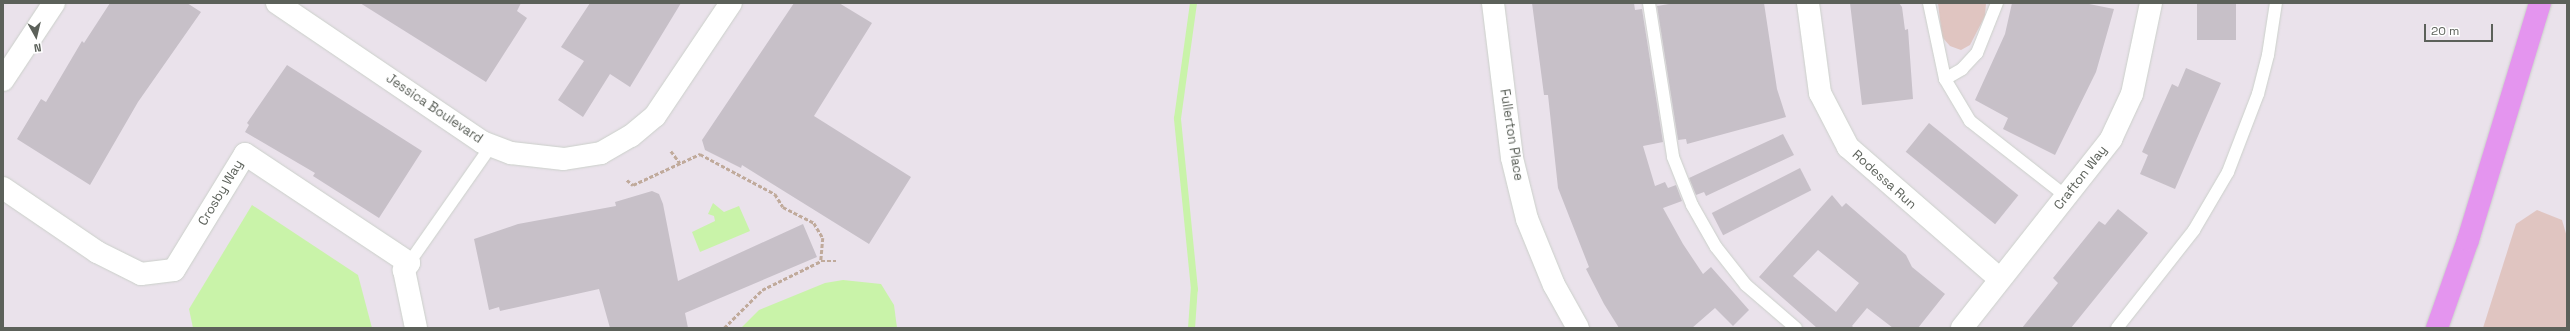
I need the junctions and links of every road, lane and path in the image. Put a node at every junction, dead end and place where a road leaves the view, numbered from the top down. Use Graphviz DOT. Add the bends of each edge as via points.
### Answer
graph roads {
  1 [pos="54,3"];
  2 [pos="277,3"];
  3 [pos="731,3"];
  4 [pos="1493,3"];
  5 [pos="1649,3"];
  6 [pos="1808,3"];
  7 [pos="1929,3"];
  8 [pos="1997,3"];
  9 [pos="2151,3"];
  10 [pos="2276,3"];
  11 [pos="2540,3"];
  12 [pos="1945,79"];
  13 [pos="3,80"];
  14 [pos="491,146"];
  15 [pos="671,151"];
  16 [pos="680,164"];
  17 [pos="627,180"];
  18 [pos="3,188"];
  19 [pos="2067,197"];
  20 [pos="821,261"];
  21 [pos="836,261"];
  22 [pos="409,263"];
  23 [pos="2000,279"];
  24 [pos="416,328"];
  25 [pos="724,328"];
  26 [pos="1578,328"];
  27 [pos="1796,328"];
  28 [pos="1962,328"];
  29 [pos="2117,328"];
  30 [pos="2437,328"];
  1 -- 13 [label="street"];
  2 -- 14 [label="street, Jessica Boulevard"];
  3 -- 14 [label="street, Jessica Boulevard" via="655,116 631,136 601,153 564,159 511,153"];
  4 -- 26 [label="street, Fullerton Place" via="1512,158 1527,219 1554,285"];
  5 -- 27 [label="lane" via="1673,157 1692,205 1716,247 1746,285"];
  6 -- 23 [label="street, Rodessa Run" via="1820,93 1848,147"];
  7 -- 12 [label="lane"];
  8 -- 12 [label="lane" via="1977,53 1962,70"];
  9 -- 19 [label="street, Crafton Way" via="2132,94 2111,139"];
  10 -- 29 [label="lane" via="2268,55 2258,94 2228,172 2194,230"];
  11 -- 30 [label="highway" via="2468,240"];
  12 -- 19 [label="lane" via="1970,121"];
  14 -- 22 [label="lane"];
  15 -- 16 [label="path"];
  16 -- 17 [label="path" via="633,185"];
  16 -- 20 [label="path" via="700,154 775,194 783,207 822,231"];
  18 -- 22 [label="street, Crosby Way" via="96,252 141,274 174,270 245,154"];
  19 -- 23 [label="street, Crafton Way"];
  20 -- 21 [label="path"];
  20 -- 25 [label="path" via="762,290"];
  22 -- 24 [label="street" via="404,270"];
  23 -- 28 [label="street, Crafton Way"];
}
